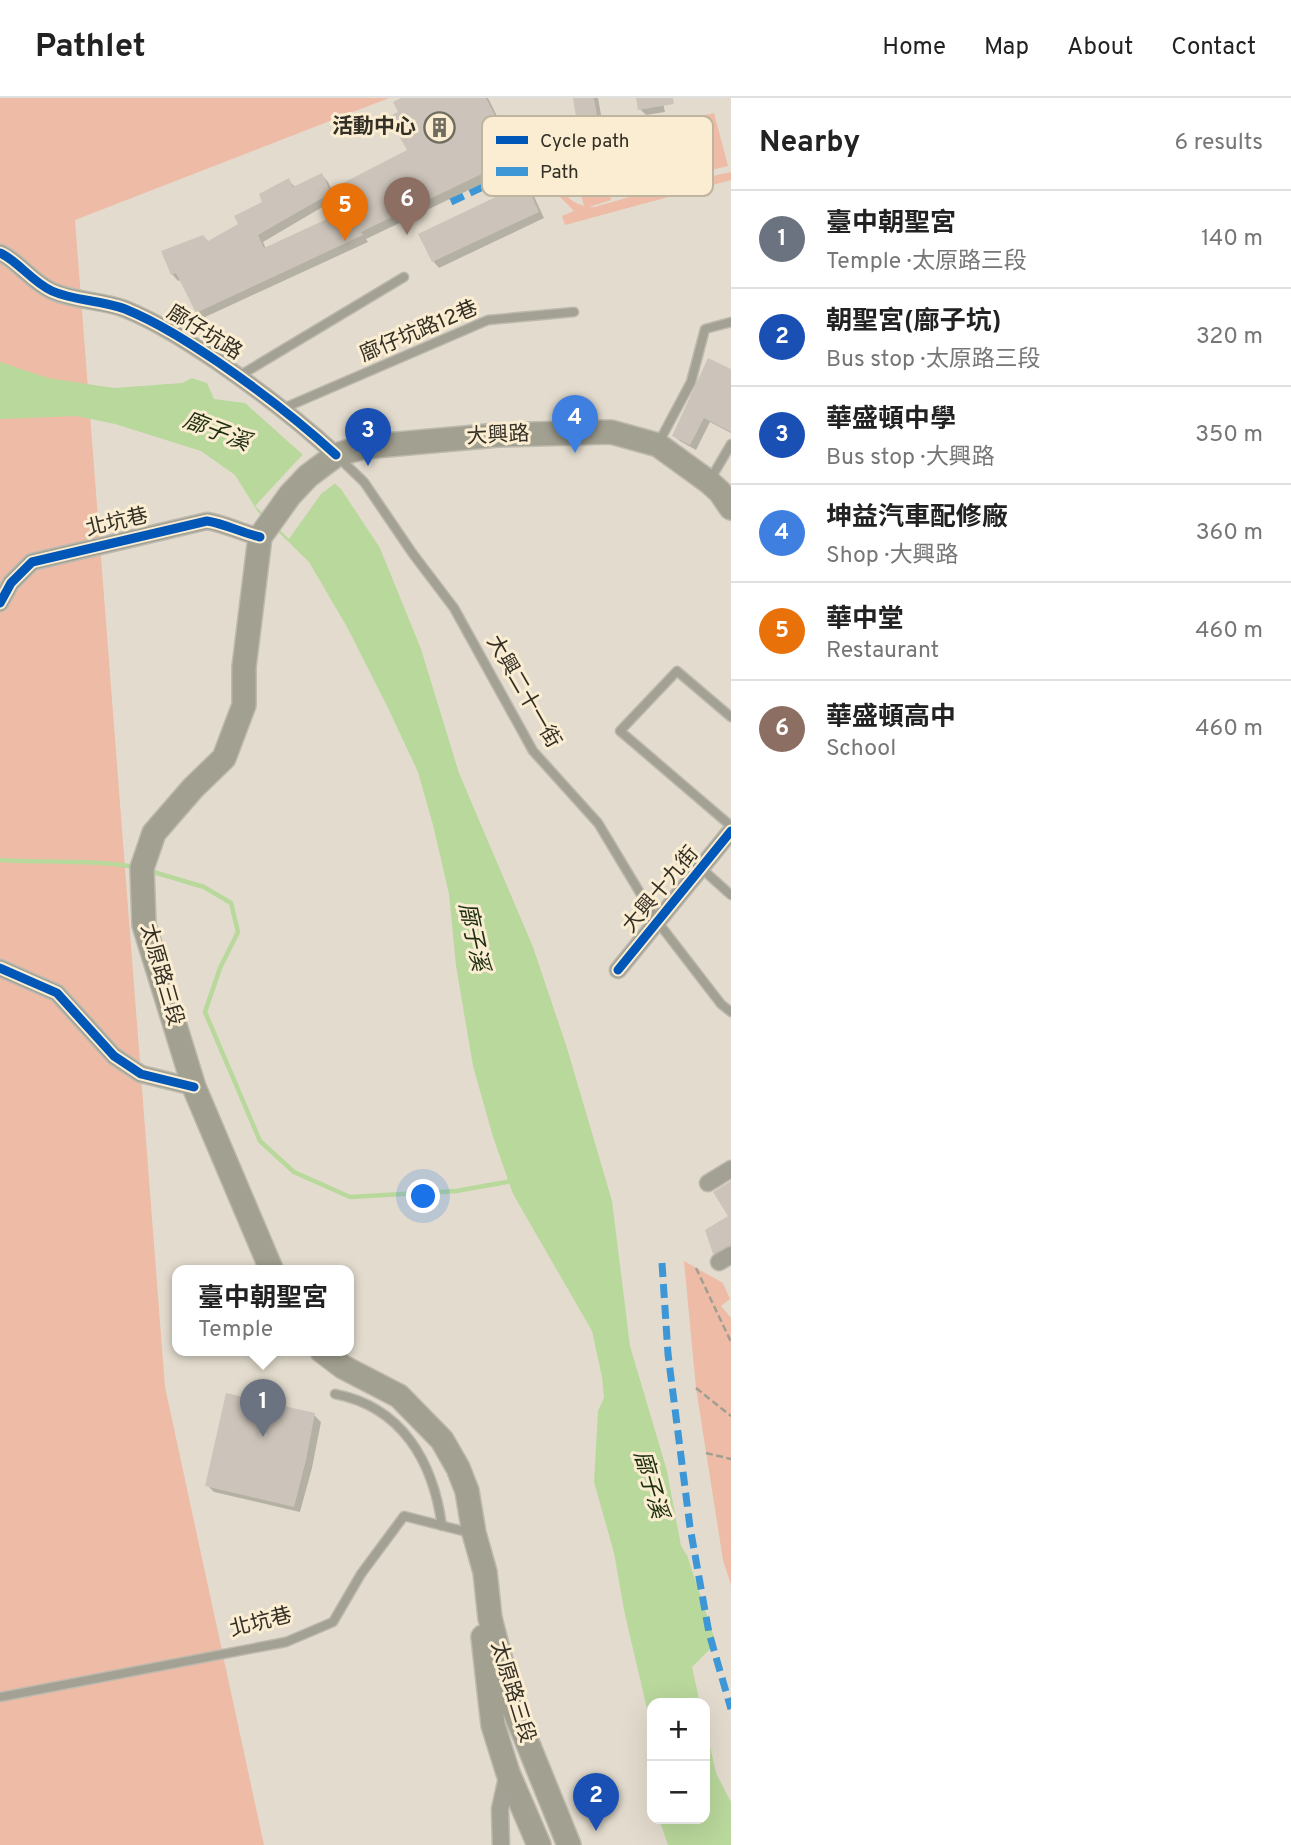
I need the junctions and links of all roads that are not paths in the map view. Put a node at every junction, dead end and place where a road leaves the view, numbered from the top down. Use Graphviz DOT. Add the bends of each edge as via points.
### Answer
graph roads {
  1 [pos="0,253"];
  2 [pos="404,277"];
  3 [pos="574,312"];
  4 [pos="731,322"];
  5 [pos="239,376"];
  6 [pos="284,408"];
  7 [pos="731,444"];
  8 [pos="658,445"];
  9 [pos="332,458"];
  10 [pos="721,492"];
  11 [pos="263,533"];
  12 [pos="0,603"];
  13 [pos="731,717"];
  14 [pos="731,829"];
  15 [pos="702,869"];
  16 [pos="731,895"];
  17 [pos="657,921"];
  18 [pos="0,968"];
  19 [pos="618,971"];
  20 [pos="731,1012"];
  21 [pos="194,1087"];
  22 [pos="731,1169"];
  23 [pos="708,1183"];
  24 [pos="269,1265"];
  25 [pos="329,1356"];
  26 [pos="335,1394"];
  27 [pos="442,1526"];
  28 [pos="474,1533"];
  29 [pos="0,1698"];
  30 [pos="508,1773"];
  31 [pos="501,1845"];
  32 [pos="539,1845"];
  33 [pos="569,1845"];
  1 -- 5 [label="street, 廍仔坑路" via="48,289 122,308 168,329"];
  2 -- 5 [label="lane"];
  3 -- 6 [label="lane, 廍仔坑路12巷" via="488,320"];
  4 -- 8 [label="lane" via="705,329 691,382"];
  5 -- 6 [label="street, 廍仔坑路"];
  6 -- 9 [label="street, 廍仔坑路"];
  7 -- 10 [label="lane"];
  8 -- 9 [label="main road, 大興路" via="611,432 498,435 364,447"];
  8 -- 10 [label="main road, 大興路"];
  9 -- 11 [label="main road" via="290,495"];
  9 -- 17 [label="lane, 大興二十一街" via="364,482 454,608 533,751 598,823"];
  11 -- 12 [label="street, 北坑巷" via="243,533 207,521 32,562 11,583"];
  11 -- 21 [label="main road, 太原路三段" via="244,667 244,705 223,758 154,833 142,873 144,926"];
  13 -- 14 [label="lane" via="677,671 620,731"];
  14 -- 15 [label="street, 大興十九街"];
  15 -- 16 [label="lane"];
  15 -- 17 [label="street, 大興十九街"];
  17 -- 19 [label="street, 大興十九街"];
  17 -- 20 [label="lane, 大興二十一街"];
  18 -- 21 [label="street" via="57,993 114,1056 141,1074"];
  21 -- 24 [label="main road, 太原路三段"];
  22 -- 23 [label="street"];
  25 -- 28 [label="main road, 太原路三段" via="399,1396 442,1440 467,1491"];
  26 -- 27 [label="lane" via="370,1406 407,1433 431,1479"];
  27 -- 28 [label="lane, 北坑巷"];
  27 -- 29 [label="lane, 北坑巷" via="404,1516 333,1622 286,1642"];
  28 -- 30 [label="main road, 太原路三段" via="493,1725"];
  28 -- 33 [label="main road, 太原路三段" via="513,1707"];
  30 -- 31 [label="street" via="500,1809"];
  30 -- 32 [label="main road, 太原路三段"];
}
